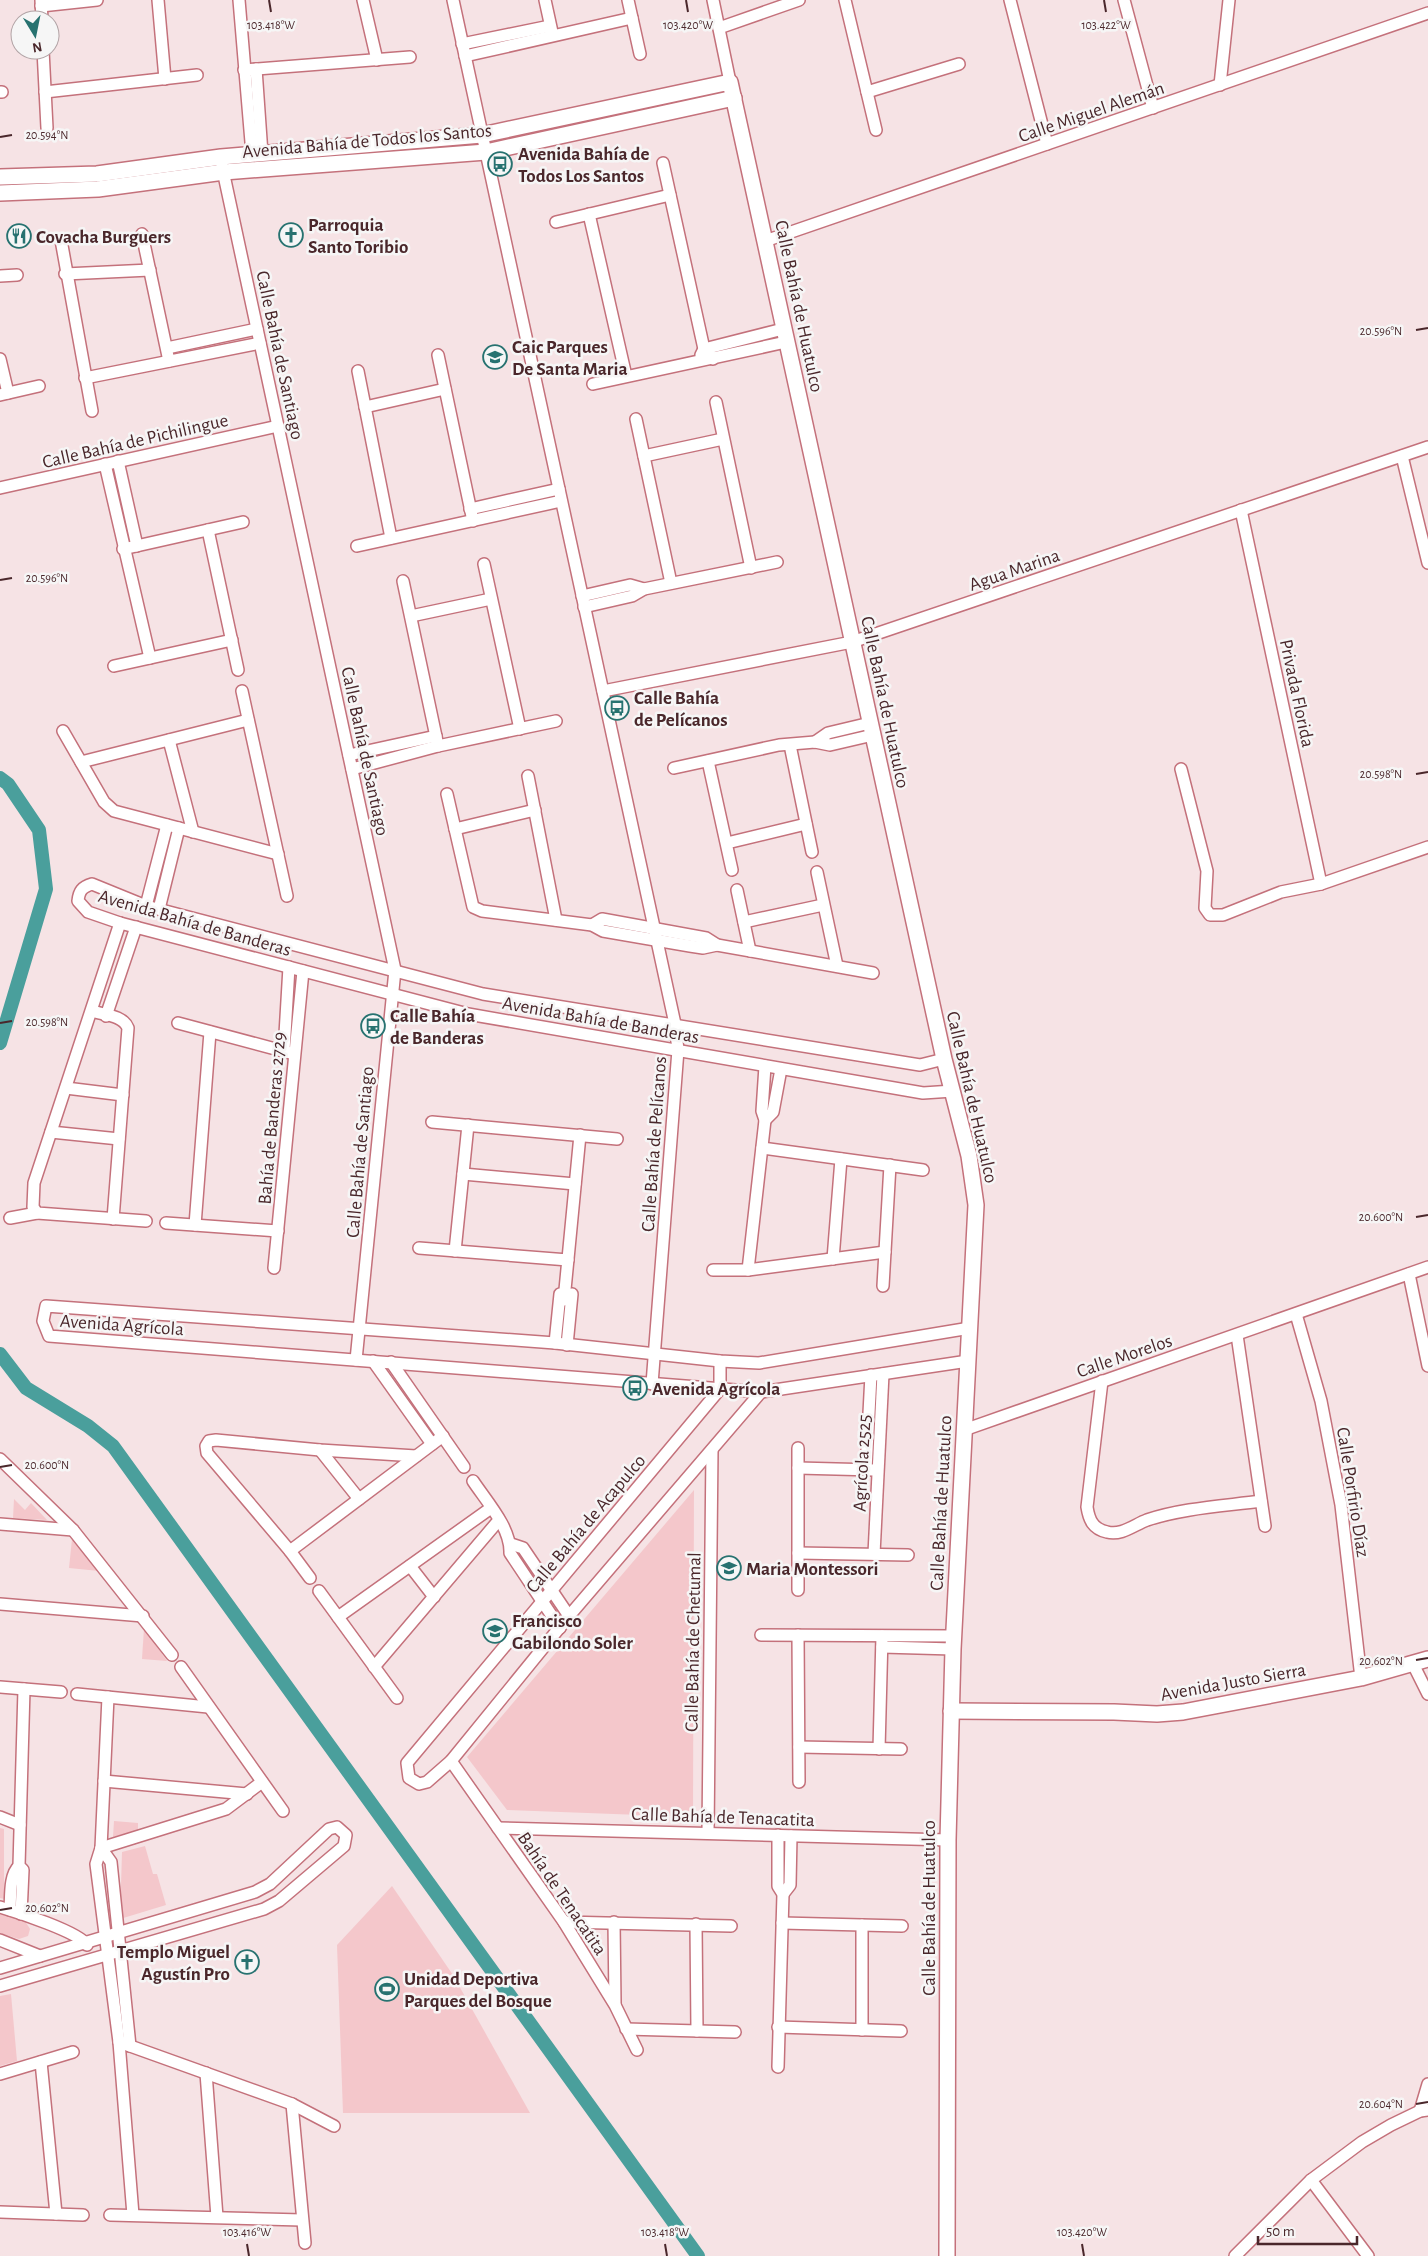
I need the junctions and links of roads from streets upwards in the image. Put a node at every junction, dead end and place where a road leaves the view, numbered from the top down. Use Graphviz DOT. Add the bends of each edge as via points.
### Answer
graph roads {
  1 [pos="97,0"];
  2 [pos="158,0"];
  3 [pos="239,0"];
  4 [pos="362,0"];
  5 [pos="453,0"];
  6 [pos="545,0"];
  7 [pos="628,0"];
  8 [pos="713,0"];
  9 [pos="799,0"];
  10 [pos="845,0"];
  11 [pos="1010,0"];
  12 [pos="1124,0"];
  13 [pos="1229,0"];
  14 [pos="54,2"];
  15 [pos="41,3"];
  16 [pos="1428,13"];
  17 [pos="632,18"];
  18 [pos="719,28"];
  19 [pos="552,31"];
  20 [pos="462,44"];
  21 [pos="640,54"];
  22 [pos="465,56"];
  23 [pos="410,57"];
  24 [pos="43,60"];
  25 [pos="377,60"];
  26 [pos="959,64"];
  27 [pos="256,69"];
  28 [pos="244,70"];
  29 [pos="197,76"];
  30 [pos="165,79"];
  31 [pos="730,82"];
  32 [pos="1220,85"];
  33 [pos="45,92"];
  34 [pos="867,92"];
  35 [pos="734,98"];
  36 [pos="1153,108"];
  37 [pos="47,128"];
  38 [pos="876,130"];
  39 [pos="482,135"];
  40 [pos="1047,144"];
  41 [pos="486,152"];
  42 [pos="257,154"];
  43 [pos="221,157"];
  44 [pos="663,164"];
  45 [pos="224,172"];
  46 [pos="0,177"];
  47 [pos="0,193"];
  48 [pos="670,196"];
  49 [pos="589,214"];
  50 [pos="556,222"];
  51 [pos="142,234"];
  52 [pos="61,240"];
  53 [pos="765,241"];
  54 [pos="150,270"];
  55 [pos="65,274"];
  56 [pos="17,275"];
  57 [pos="0,276"];
  58 [pos="258,329"];
  59 [pos="785,336"];
  60 [pos="260,343"];
  61 [pos="168,348"];
  62 [pos="704,349"];
  63 [pos="438,355"];
  64 [pos="0,359"];
  65 [pos="698,359"];
  66 [pos="713,359"];
  67 [pos="169,361"];
  68 [pos="358,371"];
  69 [pos="626,376"];
  70 [pos="85,378"];
  71 [pos="593,384"];
  72 [pos="39,386"];
  73 [pos="445,389"];
  74 [pos="4,394"];
  75 [pos="716,402"];
  76 [pos="365,406"];
  77 [pos="92,411"];
  78 [pos="636,419"];
  79 [pos="278,426"];
  80 [pos="723,438"];
  81 [pos="1428,447"];
  82 [pos="644,456"];
  83 [pos="1402,456"];
  84 [pos="118,461"];
  85 [pos="105,464"];
  86 [pos="0,488"];
  87 [pos="559,489"];
  88 [pos="561,502"];
  89 [pos="1241,510"];
  90 [pos="472,515"];
  91 [pos="243,522"];
  92 [pos="208,530"];
  93 [pos="391,538"];
  94 [pos="136,546"];
  95 [pos="357,546"];
  96 [pos="123,549"];
  97 [pos="776,562"];
  98 [pos="1428,563"];
  99 [pos="484,564"];
  100 [pos="751,568"];
  101 [pos="403,581"];
  102 [pos="671,584"];
  103 [pos="491,598"];
  104 [pos="583,601"];
  105 [pos="410,616"];
  106 [pos="232,640"];
  107 [pos="852,642"];
  108 [pos="150,658"];
  109 [pos="114,666"];
  110 [pos="238,670"];
  111 [pos="242,691"];
  112 [pos="603,691"];
  113 [pos="248,720"];
  114 [pos="556,721"];
  115 [pos="520,729"];
  116 [pos="871,729"];
  117 [pos="63,731"];
  118 [pos="169,740"];
  119 [pos="437,741"];
  120 [pos="790,745"];
  121 [pos="349,756"];
  122 [pos="708,761"];
  123 [pos="81,762"];
  124 [pos="674,768"];
  125 [pos="352,769"];
  126 [pos="1181,769"];
  127 [pos="528,776"];
  128 [pos="447,794"];
  129 [pos="535,810"];
  130 [pos="806,824"];
  131 [pos="167,825"];
  132 [pos="179,828"];
  133 [pos="455,829"];
  134 [pos="193,832"];
  135 [pos="727,843"];
  136 [pos="1428,848"];
  137 [pos="812,852"];
  138 [pos="278,854"];
  139 [pos="732,870"];
  140 [pos="816,872"];
  141 [pos="1321,884"];
  142 [pos="737,890"];
  143 [pos="287,896"];
  144 [pos="824,904"];
  145 [pos="146,906"];
  146 [pos="159,909"];
  147 [pos="556,920"];
  148 [pos="744,922"];
  149 [pos="120,923"];
  150 [pos="592,925"];
  151 [pos="136,927"];
  152 [pos="654,929"];
  153 [pos="657,941"];
  154 [pos="717,945"];
  155 [pos="750,951"];
  156 [pos="837,966"];
  157 [pos="289,967"];
  158 [pos="395,970"];
  159 [pos="302,971"];
  160 [pos="873,973"];
  161 [pos="391,994"];
  162 [pos="92,1011"];
  163 [pos="106,1016"];
  164 [pos="178,1023"];
  165 [pos="675,1024"];
  166 [pos="210,1032"];
  167 [pos="678,1050"];
  168 [pos="289,1052"];
  169 [pos="944,1059"];
  170 [pos="765,1066"];
  171 [pos="781,1069"];
  172 [pos="66,1088"];
  173 [pos="953,1092"];
  174 [pos="123,1095"];
  175 [pos="765,1120"];
  176 [pos="432,1122"];
  177 [pos="468,1125"];
  178 [pos="51,1132"];
  179 [pos="580,1135"];
  180 [pos="617,1138"];
  181 [pos="119,1139"];
  182 [pos="762,1148"];
  183 [pos="840,1159"];
  184 [pos="890,1165"];
  185 [pos="923,1170"];
  186 [pos="463,1174"];
  187 [pos="574,1184"];
  188 [pos="36,1213"];
  189 [pos="10,1218"];
  190 [pos="113,1219"];
  191 [pos="146,1221"];
  192 [pos="166,1223"];
  193 [pos="195,1225"];
  194 [pos="278,1231"];
  195 [pos="420,1248"];
  196 [pos="455,1251"];
  197 [pos="885,1252"];
  198 [pos="833,1259"];
  199 [pos="568,1260"];
  200 [pos="1428,1267"];
  201 [pos="274,1268"];
  202 [pos="713,1270"];
  203 [pos="748,1270"];
  204 [pos="1409,1274"];
  205 [pos="883,1286"];
  206 [pos="1296,1314"];
  207 [pos="359,1328"];
  208 [pos="970,1328"];
  209 [pos="1238,1335"];
  210 [pos="561,1344"];
  211 [pos="655,1353"];
  212 [pos="356,1360"];
  213 [pos="968,1360"];
  214 [pos="373,1361"];
  215 [pos="720,1361"];
  216 [pos="391,1362"];
  217 [pos="1428,1366"];
  218 [pos="883,1374"];
  219 [pos="871,1375"];
  220 [pos="1102,1381"];
  221 [pos="652,1384"];
  222 [pos="720,1389"];
  223 [pos="761,1392"];
  224 [pos="964,1430"];
  225 [pos="443,1436"];
  226 [pos="432,1444"];
  227 [pos="798,1448"];
  228 [pos="320,1450"];
  229 [pos="712,1450"];
  230 [pos="416,1456"];
  231 [pos="0,1459"];
  232 [pos="464,1466"];
  233 [pos="798,1468"];
  234 [pos="872,1470"];
  235 [pos="473,1482"];
  236 [pos="359,1499"];
  237 [pos="1261,1501"];
  238 [pos="491,1508"];
  239 [pos="499,1520"];
  240 [pos="0,1524"];
  241 [pos="1265,1526"];
  242 [pos="73,1530"];
  243 [pos="511,1544"];
  244 [pos="290,1550"];
  245 [pos="798,1553"];
  246 [pos="874,1554"];
  247 [pos="908,1555"];
  248 [pos="410,1566"];
  249 [pos="310,1578"];
  250 [pos="552,1590"];
  251 [pos="798,1590"];
  252 [pos="319,1591"];
  253 [pos="434,1597"];
  254 [pos="542,1601"];
  255 [pos="0,1604"];
  256 [pos="143,1616"];
  257 [pos="569,1616"];
  258 [pos="338,1617"];
  259 [pos="560,1628"];
  260 [pos="761,1635"];
  261 [pos="798,1635"];
  262 [pos="882,1641"];
  263 [pos="953,1642"];
  264 [pos="172,1655"];
  265 [pos="1428,1659"];
  266 [pos="1412,1664"];
  267 [pos="180,1667"];
  268 [pos="374,1667"];
  269 [pos="1362,1678"];
  270 [pos="0,1686"];
  271 [pos="24,1689"];
  272 [pos="61,1692"];
  273 [pos="77,1694"];
  274 [pos="1428,1694"];
  275 [pos="108,1697"];
  276 [pos="397,1698"];
  277 [pos="208,1707"];
  278 [pos="951,1711"];
  279 [pos="798,1747"];
  280 [pos="879,1749"];
  281 [pos="901,1749"];
  282 [pos="451,1761"];
  283 [pos="104,1781"];
  284 [pos="262,1782"];
  285 [pos="799,1782"];
  286 [pos="247,1794"];
  287 [pos="283,1811"];
  288 [pos="0,1817"];
  289 [pos="20,1825"];
  290 [pos="498,1828"];
  291 [pos="708,1834"];
  292 [pos="778,1835"];
  293 [pos="791,1836"];
  294 [pos="948,1840"];
  295 [pos="101,1848"];
  296 [pos="783,1894"];
  297 [pos="10,1910"];
  298 [pos="564,1922"];
  299 [pos="614,1922"];
  300 [pos="782,1923"];
  301 [pos="696,1924"];
  302 [pos="862,1924"];
  303 [pos="730,1926"];
  304 [pos="902,1926"];
  305 [pos="118,1932"];
  306 [pos="105,1936"];
  307 [pos="0,1940"];
  308 [pos="85,1942"];
  309 [pos="120,1950"];
  310 [pos="107,1954"];
  311 [pos="39,1955"];
  312 [pos="91,1959"];
  313 [pos="0,1968"];
  314 [pos="46,1971"];
  315 [pos="0,1986"];
  316 [pos="615,2005"];
  317 [pos="778,2028"];
  318 [pos="626,2029"];
  319 [pos="862,2030"];
  320 [pos="697,2031"];
  321 [pos="901,2031"];
  322 [pos="736,2032"];
  323 [pos="124,2044"];
  324 [pos="636,2050"];
  325 [pos="74,2052"];
  326 [pos="41,2062"];
  327 [pos="778,2067"];
  328 [pos="206,2073"];
  329 [pos="0,2074"];
  330 [pos="1428,2084"];
  331 [pos="292,2104"];
  332 [pos="1424,2111"];
  333 [pos="334,2126"];
  334 [pos="1311,2180"];
  335 [pos="0,2212"];
  336 [pos="56,2214"];
  337 [pos="83,2215"];
  338 [pos="110,2215"];
  339 [pos="133,2215"];
  340 [pos="217,2218"];
  341 [pos="302,2220"];
  342 [pos="305,2243"];
  343 [pos="947,2256"];
  344 [pos="1235,2256"];
  345 [pos="1368,2256"];
  1 -- 14 [label="street"];
  2 -- 30 [label="street"];
  3 -- 28 [label="street"];
  4 -- 25 [label="street"];
  5 -- 20 [label="street, Calle Bahía de Pelícanos"];
  6 -- 19 [label="street"];
  7 -- 17 [label="street"];
  8 -- 18 [label="street, Calle Bahía de Huatulco"];
  9 -- 18 [label="street"];
  10 -- 34 [label="street"];
  11 -- 40 [label="street"];
  12 -- 36 [label="street"];
  13 -- 32 [label="street"];
  14 -- 15 [label="street"];
  16 -- 32 [label="street, Calle Miguel Alemán"];
  17 -- 19 [label="street"];
  17 -- 21 [label="street"];
  18 -- 31 [label="street, Calle Bahía de Huatulco"];
  19 -- 20 [label="street"];
  19 -- 22 [label="street"];
  20 -- 22 [label="street, Calle Bahía de Pelícanos"];
  22 -- 39 [label="street, Calle Bahía de Pelícanos"];
  23 -- 25 [label="street"];
  24 -- 33 [label="street"];
  25 -- 27 [label="street"];
  26 -- 34 [label="street"];
  27 -- 28 [label="street"];
  27 -- 42 [label="street"];
  28 -- 42 [label="street"];
  29 -- 30 [label="street"];
  30 -- 33 [label="street"];
  31 -- 35 [label="street, Calle Bahía de Huatulco"];
  31 -- 39 [label="street, Avenida Bahía de Todos los Santos"];
  32 -- 36 [label="street, Calle Miguel Alemán"];
  33 -- 37 [label="street"];
  34 -- 38 [label="street"];
  35 -- 41 [label="street, Avenida Bahía de Todos los Santos"];
  35 -- 53 [label="street, Calle Bahía de Huatulco"];
  36 -- 40 [label="street, Calle Miguel Alemán"];
  39 -- 41 [label="street, Calle Bahía de Pelícanos"];
  39 -- 42 [label="street, Avenida Bahía de Todos los Santos"];
  40 -- 53 [label="street, Calle Miguel Alemán"];
  41 -- 45 [label="street, Avenida Bahía de Todos los Santos"];
  41 -- 87 [label="street, Calle Bahía de Pelícanos"];
  42 -- 43 [label="street, Avenida Bahía de Todos los Santos"];
  43 -- 45 [label="street, Calle Bahía de Santiago"];
  43 -- 46 [label="street, Avenida Bahía de Todos los Santos" via="98,174"];
  44 -- 48 [label="street"];
  45 -- 47 [label="street, Avenida Bahía de Todos los Santos" via="98,189"];
  45 -- 58 [label="street, Calle Bahía de Santiago"];
  48 -- 49 [label="street"];
  48 -- 62 [label="street"];
  49 -- 50 [label="street"];
  49 -- 69 [label="street"];
  51 -- 54 [label="street"];
  52 -- 55 [label="street"];
  53 -- 59 [label="street, Calle Bahía de Huatulco"];
  54 -- 55 [label="street"];
  54 -- 61 [label="street"];
  55 -- 70 [label="street"];
  56 -- 57 [label="street"];
  58 -- 60 [label="street, Calle Bahía de Santiago"];
  58 -- 61 [label="street"];
  59 -- 62 [label="street"];
  59 -- 66 [label="street"];
  59 -- 107 [label="street, Calle Bahía de Huatulco"];
  60 -- 67 [label="street"];
  60 -- 79 [label="street, Calle Bahía de Santiago"];
  61 -- 67 [label="street"];
  62 -- 65 [label="street"];
  62 -- 66 [label="street"];
  63 -- 73 [label="street"];
  64 -- 74 [label="street"];
  65 -- 66 [label="street"];
  65 -- 69 [label="street"];
  67 -- 70 [label="street"];
  68 -- 76 [label="street"];
  69 -- 71 [label="street"];
  70 -- 77 [label="street"];
  72 -- 74 [label="street"];
  73 -- 76 [label="street"];
  73 -- 90 [label="street"];
  75 -- 80 [label="street"];
  76 -- 93 [label="street"];
  78 -- 82 [label="street"];
  79 -- 84 [label="street, Calle Bahía de Pichilingue"];
  79 -- 121 [label="street, Calle Bahía de Santiago"];
  80 -- 82 [label="street"];
  80 -- 100 [label="street"];
  81 -- 83 [label="street, Agua Marina"];
  82 -- 102 [label="street"];
  83 -- 89 [label="street, Agua Marina"];
  83 -- 98 [label="street"];
  84 -- 85 [label="street, Calle Bahía de Pichilingue"];
  84 -- 94 [label="street"];
  85 -- 86 [label="street, Calle Bahía de Pichilingue"];
  85 -- 96 [label="street"];
  87 -- 88 [label="street, Calle Bahía de Pelícanos"];
  87 -- 90 [label="street"];
  88 -- 90 [label="street"];
  88 -- 104 [label="street, Calle Bahía de Pelícanos"];
  89 -- 107 [label="street, Agua Marina"];
  89 -- 141 [label="street, Privada Florida"];
  90 -- 93 [label="street"];
  91 -- 92 [label="street"];
  92 -- 94 [label="street"];
  92 -- 106 [label="street"];
  93 -- 95 [label="street"];
  94 -- 96 [label="street"];
  96 -- 108 [label="street"];
  97 -- 100 [label="street"];
  99 -- 103 [label="street"];
  100 -- 102 [label="street"];
  101 -- 105 [label="street"];
  102 -- 104 [label="street" via="644,589 630,585"];
  103 -- 105 [label="street"];
  103 -- 115 [label="street"];
  104 -- 112 [label="street, Calle Bahía de Pelícanos"];
  105 -- 119 [label="street"];
  106 -- 108 [label="street"];
  106 -- 110 [label="street"];
  107 -- 112 [label="street, Agua Marina"];
  107 -- 116 [label="street, Calle Bahía de Huatulco"];
  108 -- 109 [label="street"];
  111 -- 113 [label="street"];
  112 -- 152 [label="street, Calle Bahía de Pelícanos"];
  113 -- 118 [label="street"];
  113 -- 138 [label="street"];
  114 -- 115 [label="street"];
  115 -- 119 [label="street"];
  116 -- 120 [label="street" via="830,745 815,742"];
  116 -- 169 [label="street, Calle Bahía de Huatulco"];
  117 -- 123 [label="street"];
  118 -- 123 [label="street"];
  118 -- 134 [label="street"];
  119 -- 121 [label="street"];
  119 -- 125 [label="street"];
  120 -- 122 [label="street"];
  120 -- 130 [label="street"];
  121 -- 125 [label="street, Calle Bahía de Santiago"];
  122 -- 124 [label="street"];
  122 -- 135 [label="street"];
  123 -- 131 [label="street" via="109,808"];
  125 -- 158 [label="street, Calle Bahía de Santiago"];
  126 -- 141 [label="street" via="1207,871 1205,908 1210,915 1223,914 1281,892"];
  127 -- 129 [label="street"];
  128 -- 133 [label="street"];
  129 -- 133 [label="street"];
  129 -- 147 [label="street"];
  130 -- 135 [label="street"];
  130 -- 137 [label="street"];
  131 -- 132 [label="street"];
  131 -- 145 [label="street"];
  132 -- 134 [label="street"];
  132 -- 146 [label="street"];
  133 -- 147 [label="street" via="473,906 482,911"];
  134 -- 138 [label="street"];
  135 -- 139 [label="street"];
  136 -- 141 [label="street"];
  138 -- 143 [label="street"];
  140 -- 144 [label="street"];
  142 -- 148 [label="street"];
  144 -- 148 [label="street"];
  144 -- 156 [label="street"];
  145 -- 146 [label="street, Avenida Bahía de Banderas"];
  145 -- 149 [label="street, Avenida Bahía de Banderas" via="92,884 78,893 78,901 88,912"];
  146 -- 158 [label="street, Avenida Bahía de Banderas"];
  147 -- 150 [label="street"];
  148 -- 155 [label="street"];
  149 -- 151 [label="street, Avenida Bahía de Banderas"];
  149 -- 162 [label="street"];
  150 -- 152 [label="street" via="602,919"];
  150 -- 153 [label="street" via="603,931"];
  151 -- 157 [label="street, Avenida Bahía de Banderas"];
  151 -- 163 [label="street"];
  152 -- 153 [label="street, Calle Bahía de Pelícanos"];
  152 -- 154 [label="street" via="706,938"];
  153 -- 154 [label="street" via="703,948"];
  153 -- 165 [label="street, Calle Bahía de Pelícanos"];
  154 -- 155 [label="street"];
  155 -- 156 [label="street"];
  156 -- 160 [label="street"];
  157 -- 159 [label="street, Avenida Bahía de Banderas"];
  157 -- 168 [label="street"];
  158 -- 161 [label="street, Calle Bahía de Santiago"];
  158 -- 165 [label="street, Avenida Bahía de Banderas" via="483,994"];
  159 -- 161 [label="street, Avenida Bahía de Banderas"];
  159 -- 168 [label="street, Bahía de Banderas 2729"];
  161 -- 167 [label="street, Avenida Bahía de Banderas" via="468,1014"];
  161 -- 207 [label="street, Calle Bahía de Santiago"];
  162 -- 163 [label="street"];
  162 -- 172 [label="street"];
  163 -- 174 [label="street" via="121,1019 128,1028"];
  164 -- 166 [label="street"];
  165 -- 167 [label="street, Calle Bahía de Pelícanos"];
  165 -- 169 [label="street, Avenida Bahía de Banderas" via="920,1065"];
  166 -- 168 [label="street"];
  166 -- 193 [label="street"];
  167 -- 170 [label="street, Avenida Bahía de Banderas"];
  167 -- 211 [label="street, Calle Bahía de Pelícanos"];
  168 -- 194 [label="street, Bahía de Banderas 2729"];
  169 -- 173 [label="street, Calle Bahía de Huatulco"];
  170 -- 171 [label="street, Avenida Bahía de Banderas"];
  170 -- 175 [label="street" via="762,1110"];
  171 -- 173 [label="street, Avenida Bahía de Banderas" via="923,1093"];
  171 -- 175 [label="street" via="774,1112"];
  172 -- 174 [label="street"];
  172 -- 178 [label="street"];
  173 -- 208 [label="street, Calle Bahía de Huatulco" via="969,1156 976,1205"];
  174 -- 181 [label="street"];
  175 -- 182 [label="street"];
  176 -- 177 [label="street"];
  177 -- 179 [label="street"];
  177 -- 186 [label="street"];
  178 -- 181 [label="street"];
  178 -- 188 [label="street" via="34,1183 33,1207"];
  179 -- 180 [label="street"];
  179 -- 187 [label="street"];
  181 -- 190 [label="street"];
  182 -- 183 [label="street"];
  182 -- 203 [label="street"];
  183 -- 184 [label="street"];
  183 -- 198 [label="street"];
  184 -- 185 [label="street"];
  184 -- 197 [label="street"];
  186 -- 187 [label="street"];
  186 -- 196 [label="street"];
  187 -- 199 [label="street"];
  188 -- 189 [label="street"];
  188 -- 190 [label="street"];
  190 -- 191 [label="street"];
  192 -- 193 [label="street"];
  193 -- 194 [label="street"];
  194 -- 201 [label="street, Bahía de Banderas 2729"];
  195 -- 196 [label="street"];
  196 -- 199 [label="street"];
  197 -- 198 [label="street"];
  197 -- 205 [label="street"];
  198 -- 203 [label="street"];
  199 -- 210 [label="street" via="564,1300 572,1294"];
  200 -- 204 [label="street, Calle Morelos"];
  202 -- 203 [label="street"];
  204 -- 206 [label="street, Calle Morelos"];
  204 -- 217 [label="street"];
  206 -- 209 [label="street, Calle Morelos"];
  206 -- 269 [label="street, Calle Porfirio Díaz" via="1321,1401 1341,1505"];
  207 -- 210 [label="street, Avenida Agrícola"];
  207 -- 212 [label="street, Calle Bahía de Santiago"];
  207 -- 212 [label="street, Avenida Agrícola" via="46,1306 43,1321 49,1336"];
  208 -- 213 [label="street, Calle Bahía de Huatulco"];
  208 -- 215 [label="street, Avenida Agrícola" via="759,1363"];
  209 -- 220 [label="street, Calle Morelos"];
  209 -- 237 [label="street"];
  210 -- 211 [label="street, Avenida Agrícola"];
  211 -- 215 [label="street, Avenida Agrícola"];
  211 -- 221 [label="street, Calle Bahía de Pelícanos"];
  212 -- 214 [label="street, Avenida Agrícola"];
  213 -- 218 [label="street, Avenida Agrícola"];
  213 -- 224 [label="street, Calle Bahía de Huatulco"];
  214 -- 216 [label="street, Avenida Agrícola"];
  214 -- 226 [label="street"];
  215 -- 222 [label="street"];
  216 -- 221 [label="street, Avenida Agrícola"];
  216 -- 225 [label="street"];
  218 -- 219 [label="street, Avenida Agrícola"];
  218 -- 234 [label="street, Agrícola 2525"];
  219 -- 223 [label="street, Avenida Agrícola"];
  219 -- 234 [label="street"];
  220 -- 224 [label="street, Calle Morelos"];
  220 -- 237 [label="street" via="1087,1507 1089,1519 1096,1527 1106,1532 1122,1532 1147,1520 1174,1513"];
  221 -- 222 [label="street, Avenida Agrícola"];
  222 -- 223 [label="street, Avenida Agrícola"];
  222 -- 250 [label="street, Calle Bahía de Acapulco"];
  223 -- 229 [label="street, Calle Bahía de Acapulco"];
  224 -- 263 [label="street, Calle Bahía de Huatulco"];
  225 -- 226 [label="street"];
  225 -- 232 [label="street"];
  226 -- 230 [label="street"];
  227 -- 233 [label="street"];
  228 -- 230 [label="street"];
  228 -- 236 [label="street"];
  228 -- 244 [label="street" via="216,1440 209,1441 206,1446 207,1453"];
  229 -- 257 [label="street, Calle Bahía de Acapulco"];
  229 -- 291 [label="street, Calle Bahía de Chetumal"];
  230 -- 236 [label="street"];
  231 -- 242 [label="street"];
  233 -- 234 [label="street"];
  233 -- 245 [label="street"];
  234 -- 246 [label="street, Agrícola 2525"];
  235 -- 238 [label="street"];
  236 -- 244 [label="street"];
  237 -- 241 [label="street"];
  238 -- 239 [label="street"];
  238 -- 248 [label="street"];
  239 -- 243 [label="street"];
  239 -- 253 [label="street"];
  240 -- 242 [label="street"];
  242 -- 256 [label="street"];
  243 -- 250 [label="street" via="523,1548"];
  243 -- 254 [label="street" via="510,1553"];
  244 -- 249 [label="street"];
  245 -- 246 [label="street"];
  245 -- 251 [label="street"];
  246 -- 247 [label="street"];
  248 -- 253 [label="street"];
  248 -- 258 [label="street"];
  250 -- 254 [label="street, Calle Bahía de Acapulco"];
  250 -- 257 [label="street"];
  252 -- 258 [label="street"];
  253 -- 268 [label="street"];
  254 -- 259 [label="street"];
  254 -- 282 [label="street, Calle Bahía de Acapulco" via="407,1763 409,1778 419,1784 428,1782"];
  255 -- 256 [label="street"];
  256 -- 264 [label="street"];
  257 -- 259 [label="street, Calle Bahía de Acapulco"];
  258 -- 268 [label="street"];
  259 -- 282 [label="street, Calle Bahía de Acapulco"];
  260 -- 261 [label="street"];
  261 -- 262 [label="street"];
  261 -- 279 [label="street"];
  262 -- 263 [label="street"];
  262 -- 280 [label="street"];
  263 -- 278 [label="street, Calle Bahía de Huatulco"];
  265 -- 266 [label="street, Avenida Justo Sierra"];
  266 -- 269 [label="street, Avenida Justo Sierra"];
  266 -- 274 [label="street"];
  267 -- 277 [label="street"];
  268 -- 276 [label="street"];
  269 -- 278 [label="street, Avenida Justo Sierra" via="1183,1712"];
  270 -- 271 [label="street"];
  271 -- 272 [label="street"];
  271 -- 289 [label="street"];
  273 -- 275 [label="street"];
  275 -- 277 [label="street"];
  275 -- 283 [label="street"];
  277 -- 284 [label="street"];
  278 -- 294 [label="street, Calle Bahía de Huatulco"];
  279 -- 280 [label="street"];
  279 -- 285 [label="street"];
  280 -- 281 [label="street"];
  282 -- 290 [label="street, Bahía de Tenacatita"];
  283 -- 286 [label="street"];
  283 -- 295 [label="street"];
  284 -- 286 [label="street"];
  284 -- 287 [label="street"];
  286 -- 295 [label="street" via="226,1810"];
  288 -- 289 [label="street"];
  289 -- 297 [label="street" via="19,1866 11,1884"];
  290 -- 291 [label="street, Calle Bahía de Tenacatita"];
  290 -- 298 [label="street, Bahía de Tenacatita"];
  291 -- 292 [label="street, Calle Bahía de Tenacatita"];
  292 -- 293 [label="street, Calle Bahía de Tenacatita"];
  292 -- 296 [label="street" via="778,1886"];
  293 -- 294 [label="street, Calle Bahía de Tenacatita"];
  293 -- 296 [label="street" via="790,1885"];
  294 -- 343 [label="street, Calle Bahía de Huatulco"];
  295 -- 305 [label="street" via="111,1862"];
  295 -- 306 [label="street" via="96,1864"];
  296 -- 300 [label="street"];
  297 -- 308 [label="street"];
  298 -- 299 [label="street"];
  298 -- 316 [label="street, Bahía de Tenacatita"];
  299 -- 301 [label="street"];
  299 -- 316 [label="street"];
  300 -- 302 [label="street"];
  300 -- 317 [label="street"];
  301 -- 303 [label="street"];
  301 -- 320 [label="street"];
  302 -- 304 [label="street"];
  302 -- 319 [label="street"];
  305 -- 306 [label="street"];
  305 -- 309 [label="street"];
  305 -- 309 [label="street" via="255,1892 270,1884 329,1829 337,1827 346,1835 344,1846 279,1901 264,1909"];
  306 -- 308 [label="street"];
  306 -- 310 [label="street"];
  307 -- 311 [label="street"];
  308 -- 311 [label="street"];
  308 -- 312 [label="street"];
  309 -- 310 [label="street"];
  309 -- 323 [label="street"];
  310 -- 312 [label="street"];
  310 -- 323 [label="street"];
  311 -- 313 [label="street"];
  311 -- 314 [label="street"];
  312 -- 314 [label="street"];
  314 -- 315 [label="street"];
  316 -- 318 [label="street, Bahía de Tenacatita"];
  317 -- 319 [label="street"];
  317 -- 327 [label="street"];
  318 -- 320 [label="street"];
  318 -- 324 [label="street, Bahía de Tenacatita"];
  319 -- 321 [label="street"];
  320 -- 322 [label="street"];
  323 -- 328 [label="street"];
  323 -- 339 [label="street"];
  325 -- 326 [label="street"];
  326 -- 329 [label="street"];
  326 -- 336 [label="street"];
  328 -- 331 [label="street"];
  328 -- 340 [label="street"];
  330 -- 332 [label="street"];
  331 -- 333 [label="street"];
  331 -- 341 [label="street"];
  332 -- 334 [label="street" via="1376,2134"];
  334 -- 344 [label="street"];
  334 -- 345 [label="street"];
  335 -- 336 [label="street"];
  336 -- 337 [label="street"];
  338 -- 339 [label="street"];
  339 -- 340 [label="street"];
  340 -- 341 [label="street"];
  341 -- 342 [label="street"];
}
